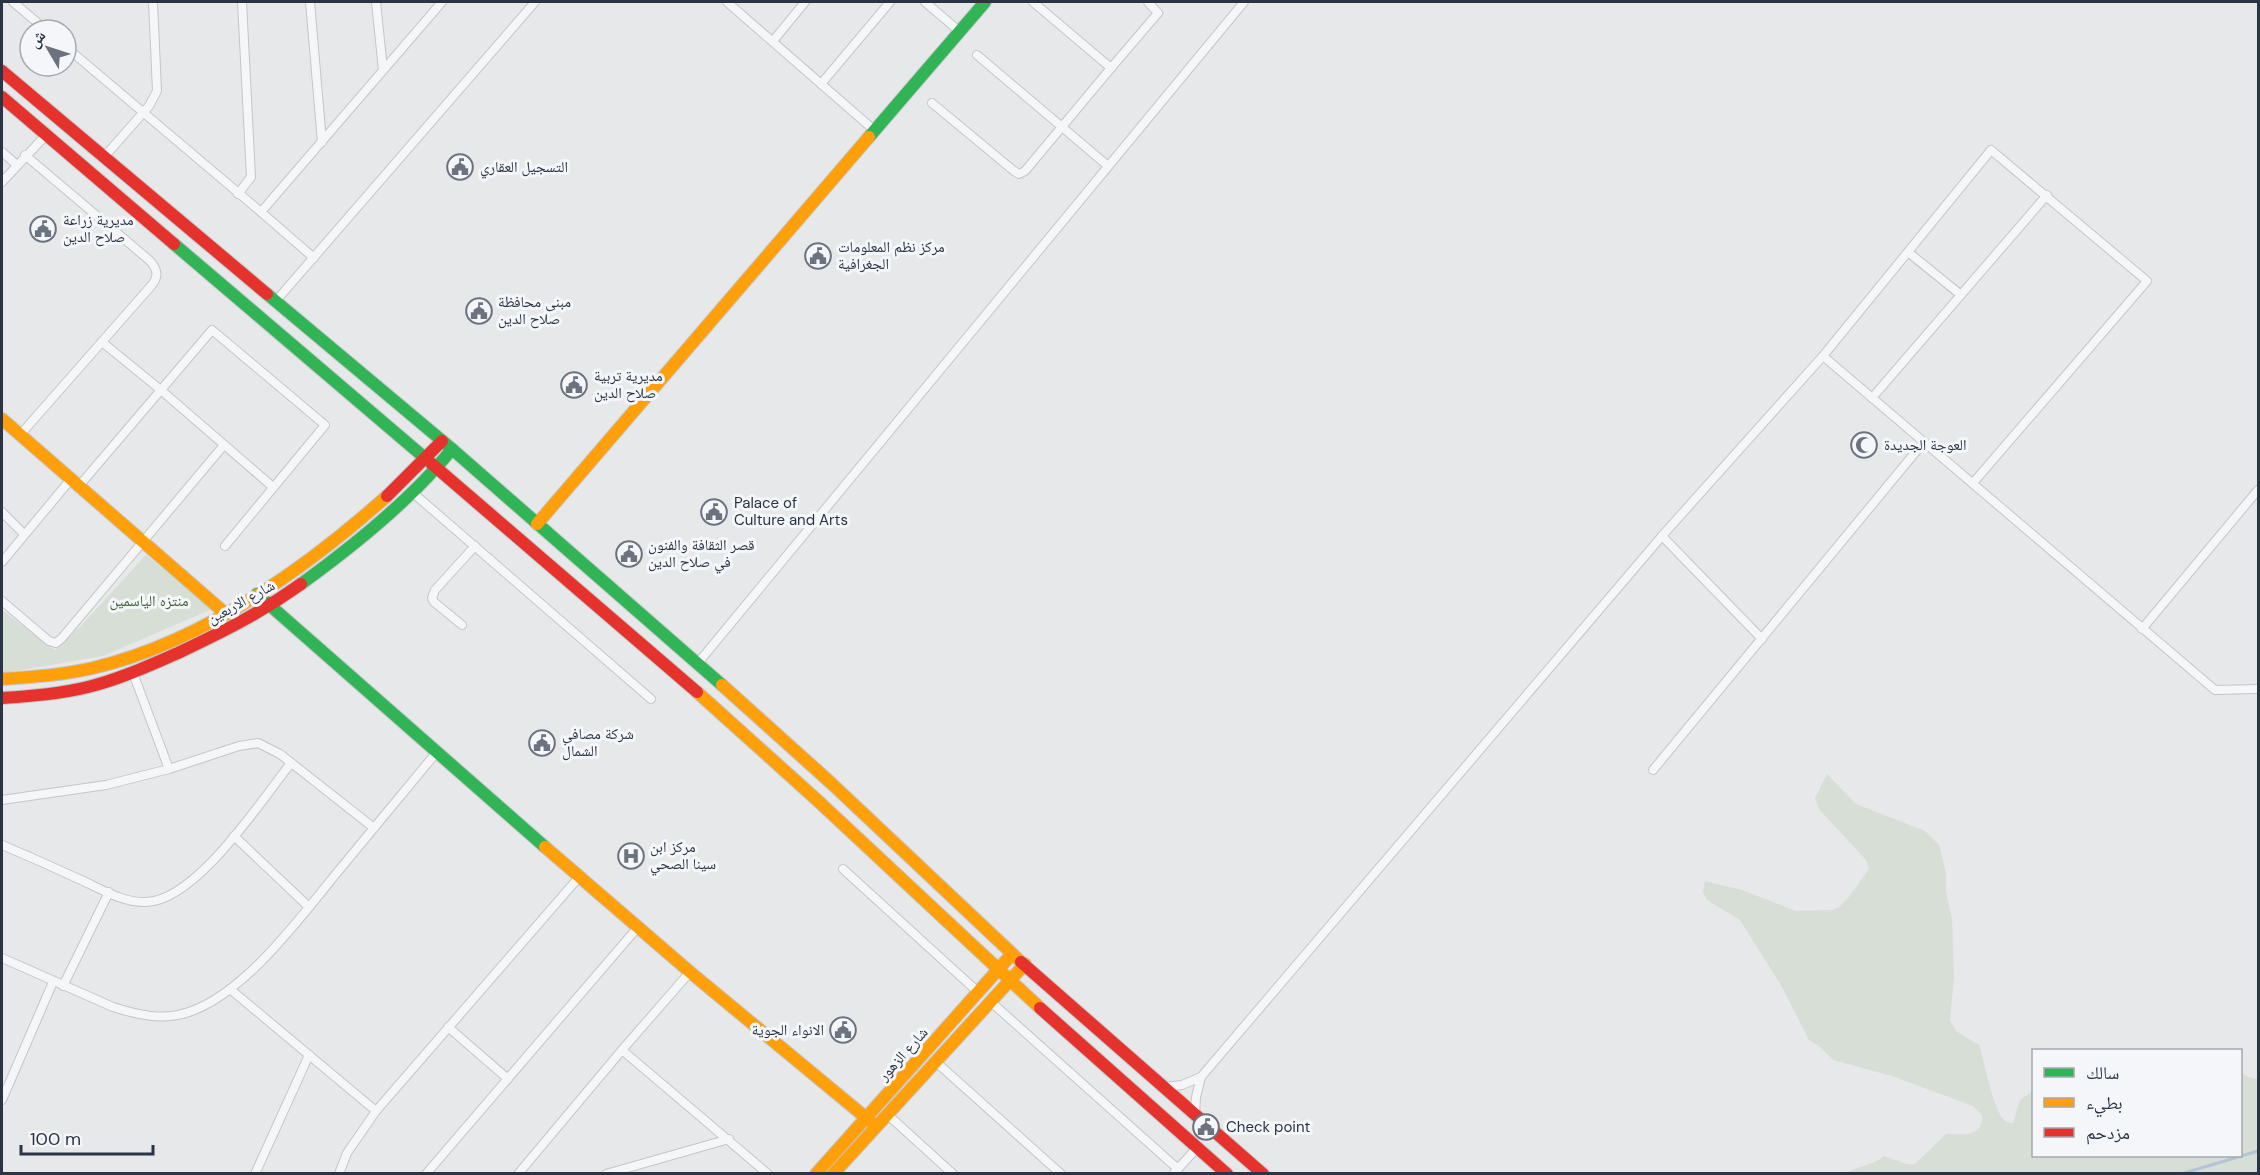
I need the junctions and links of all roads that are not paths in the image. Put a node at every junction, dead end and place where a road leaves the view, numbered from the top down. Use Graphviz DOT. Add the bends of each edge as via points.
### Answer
graph roads {
  1 [pos="13,2"];
  2 [pos="153,2"];
  3 [pos="242,2"];
  4 [pos="310,2"];
  5 [pos="376,2"];
  6 [pos="442,2"];
  7 [pos="535,2"];
  8 [pos="727,2"];
  9 [pos="806,2"];
  10 [pos="890,2"];
  11 [pos="925,2"];
  12 [pos="985,2"];
  13 [pos="1033,2"];
  14 [pos="1148,2"];
  15 [pos="1244,2"];
  16 [pos="32,18"];
  17 [pos="960,31"];
  18 [pos="773,41"];
  19 [pos="977,55"];
  20 [pos="78,58"];
  21 [pos="1111,68"];
  22 [pos="2,70"];
  23 [pos="383,70"];
  24 [pos="821,84"];
  25 [pos="2,97"];
  26 [pos="932,103"];
  27 [pos="142,114"];
  28 [pos="1062,126"];
  29 [pos="874,130"];
  30 [pos="46,135"];
  31 [pos="322,142"];
  32 [pos="2,152"];
  33 [pos="25,155"];
  34 [pos="105,156"];
  35 [pos="17,165"];
  36 [pos="1108,166"];
  37 [pos="2,182"];
  38 [pos="238,194"];
  39 [pos="2047,195"];
  40 [pos="261,212"];
  41 [pos="1908,252"];
  42 [pos="314,258"];
  43 [pos="1961,295"];
  44 [pos="275,302"];
  45 [pos="102,342"];
  46 [pos="1823,356"];
  47 [pos="162,391"];
  48 [pos="1872,398"];
  49 [pos="2,419"];
  50 [pos="20,435"];
  51 [pos="442,441"];
  52 [pos="1923,443"];
  53 [pos="224,445"];
  54 [pos="452,449"];
  55 [pos="426,460"];
  56 [pos="437,468"];
  57 [pos="75,482"];
  58 [pos="1973,483"];
  59 [pos="273,487"];
  60 [pos="2259,490"];
  61 [pos="412,492"];
  62 [pos="2,512"];
  63 [pos="537,524"];
  64 [pos="24,534"];
  65 [pos="1662,536"];
  66 [pos="144,541"];
  67 [pos="225,546"];
  68 [pos="475,546"];
  69 [pos="2,561"];
  70 [pos="257,594"];
  71 [pos="2,601"];
  72 [pos="270,606"];
  73 [pos="226,614"];
  74 [pos="462,626"];
  75 [pos="2142,629"];
  76 [pos="1762,639"];
  77 [pos="698,663"];
  78 [pos="133,673"];
  79 [pos="2,679"];
  80 [pos="2259,689"];
  81 [pos="2,698"];
  82 [pos="651,699"];
  83 [pos="436,753"];
  84 [pos="291,763"];
  85 [pos="169,769"];
  86 [pos="1653,770"];
  87 [pos="2,800"];
  88 [pos="374,828"];
  89 [pos="234,836"];
  90 [pos="2,845"];
  91 [pos="843,868"];
  92 [pos="580,876"];
  93 [pos="109,892"];
  94 [pos="309,907"];
  95 [pos="638,927"];
  96 [pos="1012,954"];
  97 [pos="2,958"];
  98 [pos="1024,964"];
  99 [pos="999,971"];
  100 [pos="690,972"];
  101 [pos="52,982"];
  102 [pos="1010,982"];
  103 [pos="63,986"];
  104 [pos="230,989"];
  105 [pos="979,993"];
  106 [pos="991,1002"];
  107 [pos="448,1027"];
  108 [pos="622,1050"];
  109 [pos="309,1055"];
  110 [pos="936,1062"];
  111 [pos="1201,1077"];
  112 [pos="507,1079"];
  113 [pos="1164,1087"];
  114 [pos="2,1100"];
  115 [pos="376,1111"];
  116 [pos="1195,1114"];
  117 [pos="888,1115"];
  118 [pos="871,1123"];
  119 [pos="729,1139"];
  120 [pos="1197,1148"];
  121 [pos="838,1172"];
  122 [pos="1176,1172"];
  123 [pos="255,1173"];
  124 [pos="339,1173"];
  125 [pos="426,1173"];
  126 [pos="518,1173"];
  127 [pos="606,1173"];
  128 [pos="768,1173"];
  129 [pos="816,1173"];
  130 [pos="953,1173"];
  131 [pos="1061,1173"];
  132 [pos="1227,1173"];
  133 [pos="1263,1173"];
  1 -- 16 [label="street"];
  2 -- 27 [label="street" via="157,91"];
  3 -- 38 [label="street" via="251,177"];
  4 -- 31 [label="street"];
  5 -- 23 [label="street"];
  6 -- 23 [label="street"];
  7 -- 42 [label="street"];
  8 -- 18 [label="street"];
  9 -- 18 [label="street"];
  10 -- 24 [label="street"];
  11 -- 17 [label="street"];
  12 -- 17 [label="main road"];
  13 -- 21 [label="street"];
  14 -- 21 [label="street" via="1158,13"];
  15 -- 36 [label="street"];
  17 -- 29 [label="main road"];
  18 -- 24 [label="street"];
  19 -- 28 [label="street"];
  20 -- 27 [label="street"];
  21 -- 28 [label="street"];
  22 -- 34 [label="main road"];
  23 -- 31 [label="street"];
  24 -- 29 [label="street"];
  25 -- 30 [label="main road"];
  26 -- 28 [label="street" via="1019,174"];
  27 -- 34 [label="street"];
  27 -- 38 [label="street"];
  28 -- 36 [label="street"];
  29 -- 63 [label="main road"];
  30 -- 33 [label="street"];
  30 -- 55 [label="main road"];
  31 -- 40 [label="street"];
  32 -- 35 [label="street"];
  33 -- 35 [label="street"];
  33 -- 45 [label="street" via="155,266 156,280"];
  34 -- 44 [label="main road"];
  35 -- 37 [label="street"];
  36 -- 77 [label="street"];
  38 -- 40 [label="street"];
  39 -- 41 [label="street" via="1991,150"];
  39 -- 43 [label="street"];
  39 -- 58 [label="street" via="2147,281"];
  40 -- 42 [label="street"];
  41 -- 43 [label="street"];
  41 -- 46 [label="street"];
  42 -- 44 [label="street"];
  43 -- 48 [label="street"];
  44 -- 51 [label="main road"];
  45 -- 47 [label="street"];
  45 -- 50 [label="street"];
  46 -- 48 [label="street"];
  46 -- 65 [label="street"];
  47 -- 53 [label="street"];
  47 -- 57 [label="street"];
  47 -- 59 [label="street" via="212,330 325,425"];
  48 -- 52 [label="street"];
  49 -- 50 [label="main road"];
  50 -- 57 [label="main road"];
  51 -- 54 [label="main road"];
  51 -- 55 [label="main road"];
  52 -- 58 [label="street"];
  52 -- 76 [label="street"];
  53 -- 59 [label="street"];
  53 -- 66 [label="street"];
  54 -- 56 [label="main road, شارع الاربعين"];
  54 -- 63 [label="main road"];
  55 -- 56 [label="main road"];
  55 -- 70 [label="main road" via="375,508"];
  56 -- 61 [label="main road, شارع الاربعين"];
  56 -- 99 [label="main road" via="678,674"];
  57 -- 64 [label="street"];
  57 -- 66 [label="main road"];
  58 -- 75 [label="street"];
  59 -- 67 [label="street"];
  60 -- 75 [label="street"];
  61 -- 68 [label="street"];
  61 -- 72 [label="main road, شارع الاربعين" via="337,558"];
  62 -- 64 [label="street"];
  63 -- 77 [label="main road"];
  64 -- 69 [label="street"];
  65 -- 76 [label="street"];
  65 -- 111 [label="street"];
  66 -- 71 [label="street" via="56,643"];
  66 -- 73 [label="main road"];
  68 -- 74 [label="street" via="432,598"];
  68 -- 82 [label="street"];
  70 -- 72 [label="main road"];
  70 -- 73 [label="main road"];
  72 -- 78 [label="main road, شارع الاربعين" via="229,630"];
  72 -- 83 [label="main road"];
  73 -- 79 [label="main road" via="186,635 106,665"];
  75 -- 80 [label="street" via="2215,690"];
  76 -- 86 [label="street"];
  77 -- 96 [label="main road"];
  78 -- 81 [label="main road, شارع الاربعين" via="87,687"];
  78 -- 85 [label="street"];
  83 -- 88 [label="street"];
  83 -- 92 [label="main road"];
  84 -- 85 [label="street" via="258,743"];
  84 -- 88 [label="street"];
  84 -- 89 [label="street"];
  85 -- 87 [label="street" via="106,785"];
  88 -- 94 [label="street"];
  89 -- 93 [label="street" via="191,882 174,894 146,902"];
  89 -- 94 [label="street"];
  90 -- 93 [label="street"];
  91 -- 105 [label="street"];
  92 -- 95 [label="main road"];
  92 -- 107 [label="street"];
  93 -- 103 [label="street"];
  94 -- 104 [label="street" via="265,957"];
  95 -- 100 [label="main road"];
  95 -- 112 [label="street"];
  96 -- 98 [label="main road"];
  96 -- 99 [label="main road, شارع الزهور"];
  97 -- 101 [label="street"];
  98 -- 102 [label="main road, شارع الزهور"];
  98 -- 113 [label="main road"];
  99 -- 102 [label="main road"];
  99 -- 105 [label="main road, شارع الزهور"];
  100 -- 108 [label="street"];
  100 -- 118 [label="main road"];
  101 -- 103 [label="street"];
  101 -- 114 [label="street"];
  102 -- 106 [label="main road, شارع الزهور"];
  102 -- 120 [label="main road"];
  103 -- 104 [label="street" via="113,1007 153,1017 189,1012"];
  104 -- 109 [label="street"];
  105 -- 118 [label="main road, شارع الزهور"];
  106 -- 110 [label="main road, شارع الزهور"];
  106 -- 122 [label="street"];
  107 -- 112 [label="street"];
  107 -- 115 [label="street"];
  108 -- 119 [label="street"];
  108 -- 126 [label="street"];
  109 -- 115 [label="street"];
  109 -- 123 [label="street"];
  110 -- 117 [label="main road, شارع الزهور"];
  110 -- 131 [label="street"];
  111 -- 113 [label="street"];
  111 -- 116 [label="street"];
  112 -- 125 [label="street"];
  113 -- 116 [label="main road"];
  115 -- 124 [label="street" via="347,1153"];
  116 -- 133 [label="main road"];
  117 -- 118 [label="main road, شارع الزهور"];
  117 -- 130 [label="street"];
  118 -- 121 [label="main road, شارع الزهور"];
  118 -- 129 [label="main road, شارع الزهور"];
  119 -- 127 [label="street"];
  119 -- 128 [label="street"];
  120 -- 122 [label="street"];
  120 -- 132 [label="main road"];
}
